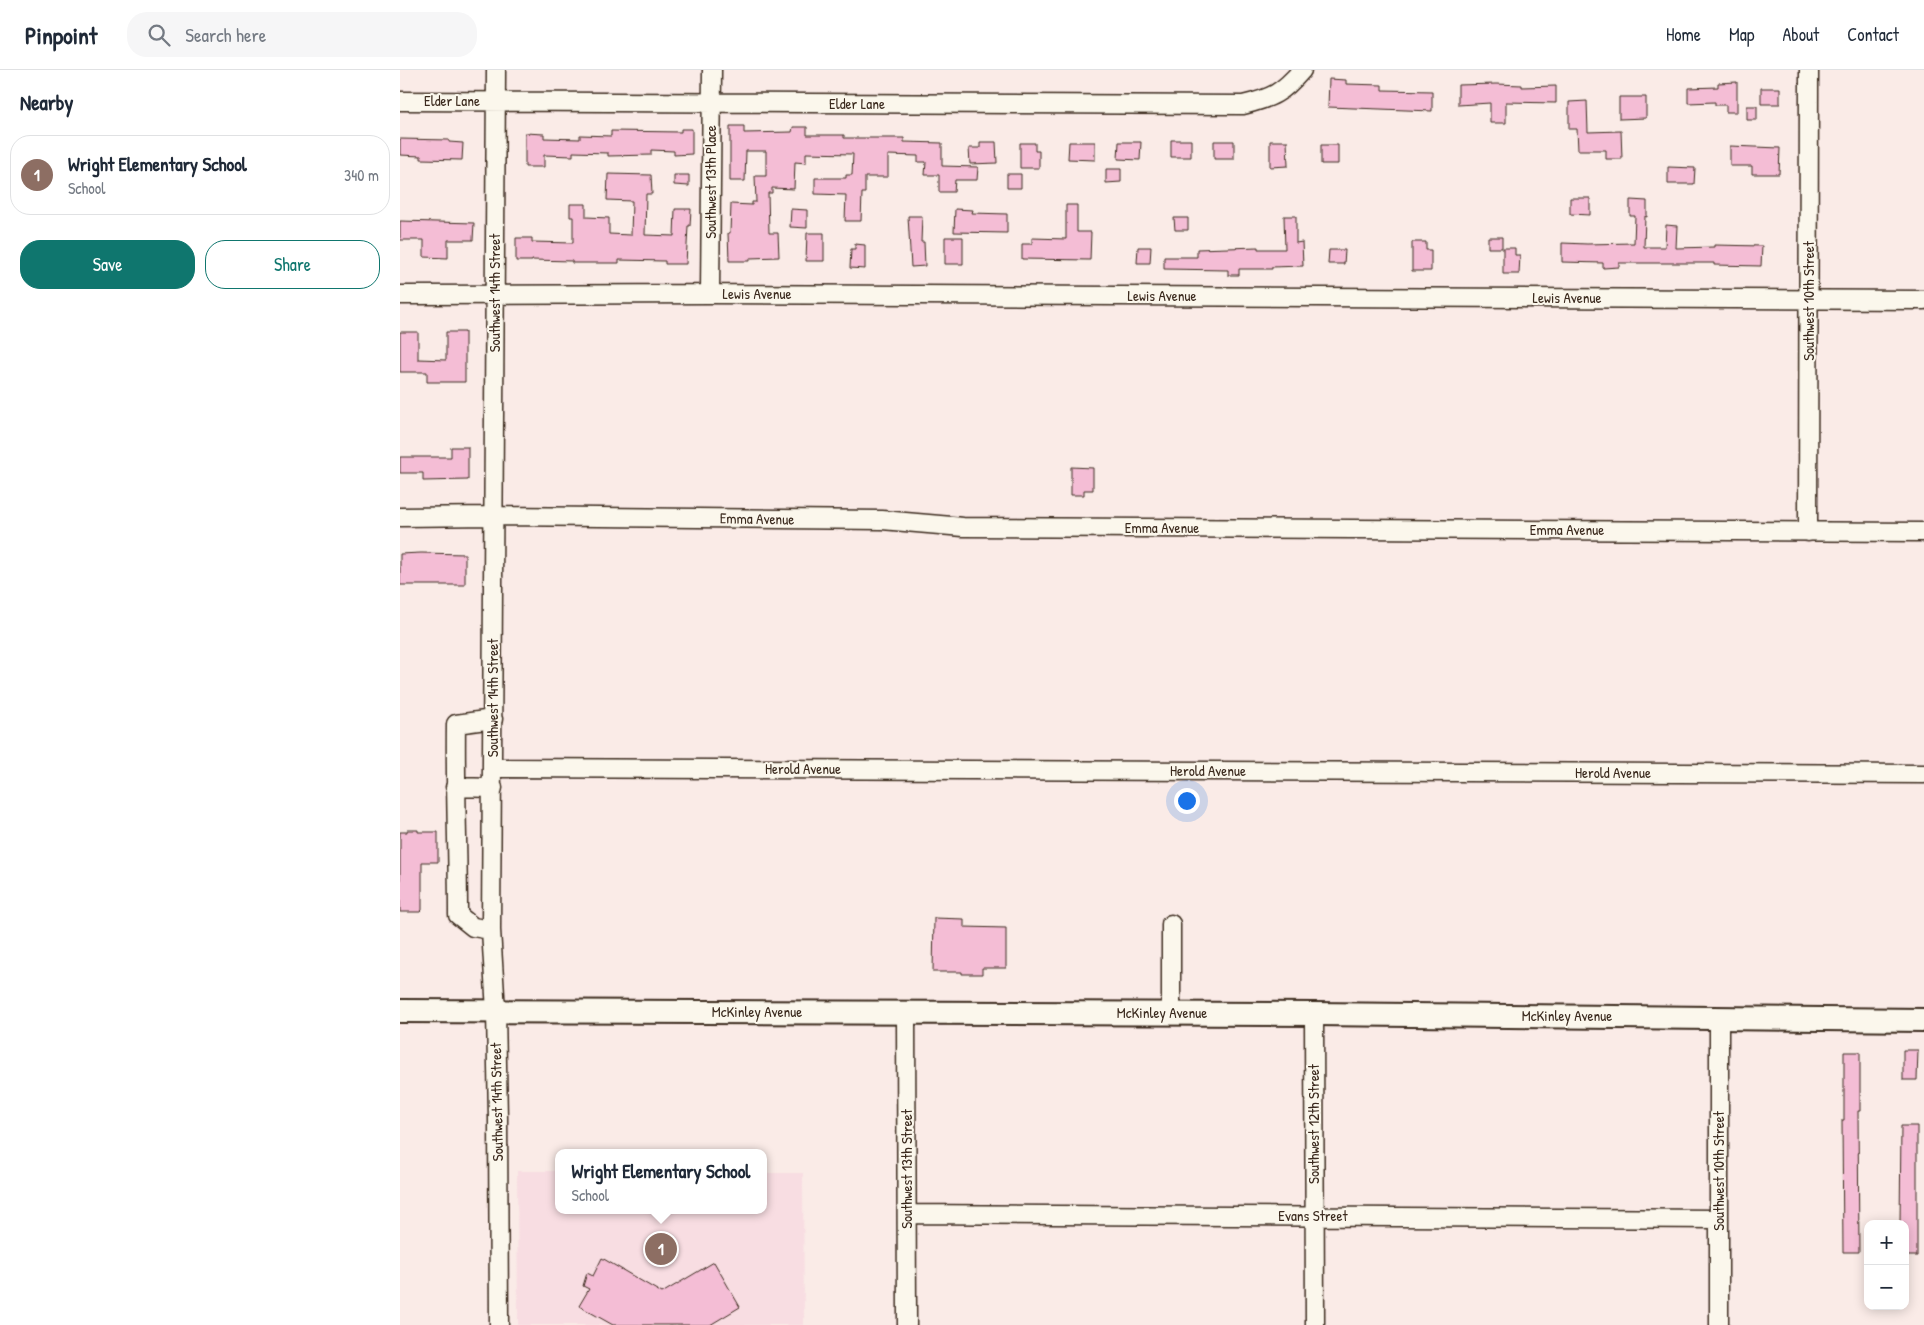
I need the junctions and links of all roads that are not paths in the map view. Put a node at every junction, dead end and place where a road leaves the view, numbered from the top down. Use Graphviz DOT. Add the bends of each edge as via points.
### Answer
graph roads {
  1 [pos="496,70"];
  2 [pos="712,70"];
  3 [pos="1302,70"];
  4 [pos="1809,70"];
  5 [pos="400,101"];
  6 [pos="496,101"];
  7 [pos="711,103"];
  8 [pos="400,294"];
  9 [pos="495,294"];
  10 [pos="710,294"];
  11 [pos="1809,299"];
  12 [pos="1924,300"];
  13 [pos="493,516"];
  14 [pos="400,517"];
  15 [pos="1808,532"];
  16 [pos="1924,532"];
  17 [pos="493,719"];
  18 [pos="493,768"];
  19 [pos="1924,774"];
  20 [pos="455,787"];
  21 [pos="493,788"];
  22 [pos="1171,924"];
  23 [pos="491,930"];
  24 [pos="400,1011"];
  25 [pos="496,1011"];
  26 [pos="906,1012"];
  27 [pos="1171,1013"];
  28 [pos="1314,1014"];
  29 [pos="1718,1017"];
  30 [pos="1924,1020"];
  31 [pos="907,1214"];
  32 [pos="1315,1216"];
  33 [pos="1719,1219"];
  34 [pos="499,1325"];
  35 [pos="907,1325"];
  36 [pos="1315,1325"];
  37 [pos="1719,1325"];
  1 -- 6 [label="street, Southwest 14th Street"];
  2 -- 7 [label="street, Southwest 13th Place"];
  3 -- 7 [label="street, Elder Lane" via="1287,87 1266,100 1243,105"];
  4 -- 11 [label="street, Southwest 10th Street"];
  5 -- 6 [label="street, Elder Lane"];
  6 -- 7 [label="street, Elder Lane"];
  6 -- 9 [label="street, Southwest 14th Street"];
  7 -- 10 [label="street, Southwest 13th Place"];
  8 -- 9 [label="street, Lewis Avenue"];
  9 -- 10 [label="street, Lewis Avenue"];
  9 -- 13 [label="street, Southwest 14th Street"];
  10 -- 11 [label="street, Lewis Avenue"];
  11 -- 12 [label="street, Lewis Avenue"];
  11 -- 15 [label="street, Southwest 10th Street"];
  13 -- 14 [label="street, Emma Avenue"];
  13 -- 15 [label="street, Emma Avenue" via="882,520 963,527"];
  13 -- 17 [label="street, Southwest 14th Street"];
  15 -- 16 [label="street, Emma Avenue"];
  17 -- 18 [label="street, Southwest 14th Street"];
  17 -- 20 [label="street" via="456,724"];
  18 -- 19 [label="street, Herold Avenue"];
  18 -- 21 [label="street, Southwest 14th Street"];
  20 -- 21 [label="street"];
  20 -- 23 [label="street" via="458,915 473,927"];
  21 -- 23 [label="street, Southwest 14th Street"];
  22 -- 27 [label="street"];
  23 -- 25 [label="street, Southwest 14th Street"];
  24 -- 25 [label="main road, McKinley Avenue"];
  25 -- 26 [label="main road, McKinley Avenue"];
  25 -- 34 [label="street, Southwest 14th Street"];
  26 -- 27 [label="main road, McKinley Avenue"];
  26 -- 31 [label="street, Southwest 13th Street"];
  27 -- 28 [label="main road, McKinley Avenue"];
  28 -- 29 [label="main road, McKinley Avenue"];
  28 -- 32 [label="street, Southwest 12th Street"];
  29 -- 30 [label="main road, McKinley Avenue"];
  29 -- 33 [label="street, Southwest 10th Street"];
  31 -- 32 [label="street, Evans Street"];
  31 -- 35 [label="street, Southwest 13th Street"];
  32 -- 33 [label="street, Evans Street"];
  32 -- 36 [label="street, Southwest 12th Street"];
  33 -- 37 [label="street, Southwest 10th Street"];
}
